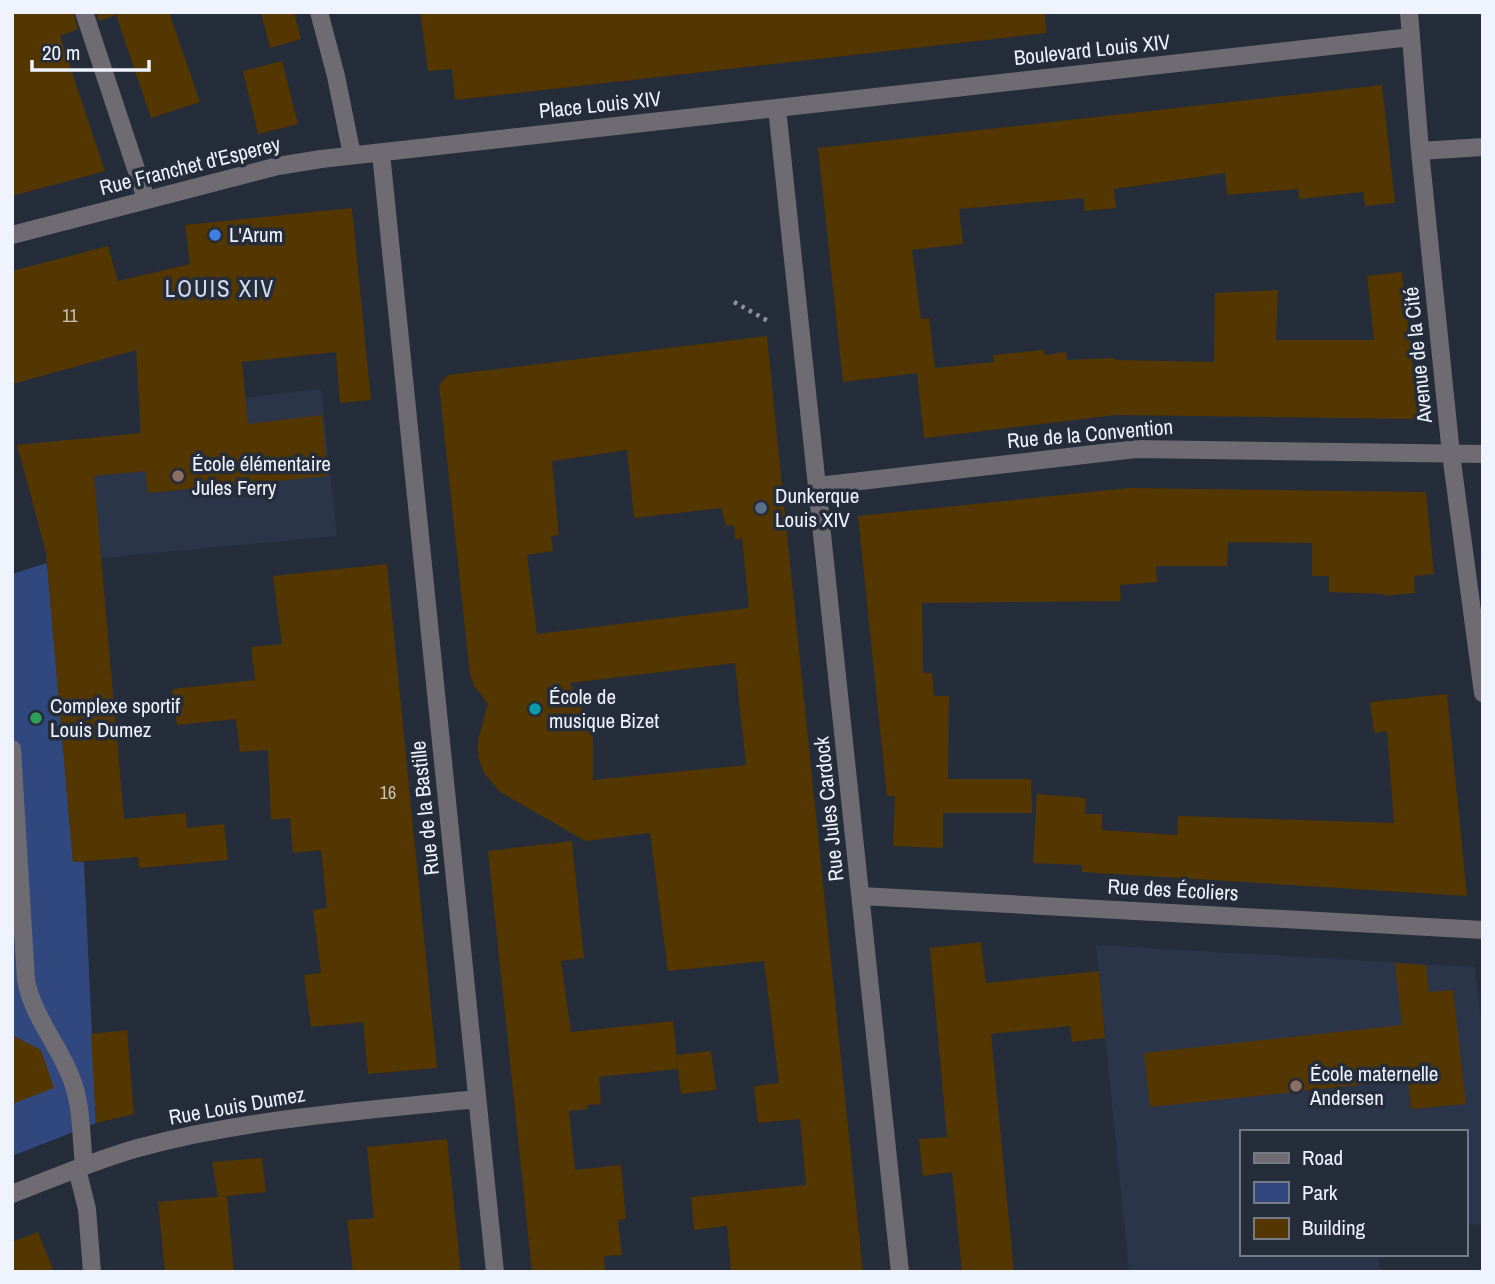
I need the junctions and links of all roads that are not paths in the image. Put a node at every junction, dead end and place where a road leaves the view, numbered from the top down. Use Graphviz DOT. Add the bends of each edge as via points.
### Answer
graph roads {
  1 [pos="84,12"];
  2 [pos="319,12"];
  3 [pos="1409,12"];
  4 [pos="1411,37"];
  5 [pos="777,108"];
  6 [pos="1483,147"];
  7 [pos="1420,151"];
  8 [pos="382,153"];
  9 [pos="352,155"];
  10 [pos="146,199"];
  11 [pos="12,235"];
  12 [pos="1451,454"];
  13 [pos="1483,454"];
  14 [pos="818,486"];
  15 [pos="1483,693"];
  16 [pos="12,749"];
  17 [pos="861,896"];
  18 [pos="1483,930"];
  19 [pos="477,1099"];
  20 [pos="81,1168"];
  21 [pos="12,1194"];
  22 [pos="92,1272"];
  23 [pos="495,1272"];
  24 [pos="900,1272"];
  1 -- 10 [label="street"];
  2 -- 9 [label="street"];
  3 -- 4 [label="street, Avenue de la Cité"];
  4 -- 5 [label="street, Boulevard Louis XIV"];
  4 -- 7 [label="street, Avenue de la Cité"];
  5 -- 8 [label="street, Place Louis XIV"];
  5 -- 14 [label="street, Rue Jules Cardock"];
  6 -- 7 [label="street"];
  7 -- 12 [label="street, Avenue de la Cité"];
  8 -- 9 [label="street, Rue Franchet d'Esperey"];
  8 -- 19 [label="street, Rue de la Bastille"];
  9 -- 10 [label="street, Rue Franchet d'Esperey" via="278,166"];
  10 -- 11 [label="street, Rue Franchet d'Esperey"];
  12 -- 13 [label="street, Rue de la Convention"];
  12 -- 14 [label="street, Rue de la Convention" via="1136,449"];
  12 -- 15 [label="street, Avenue de la Cité"];
  14 -- 17 [label="street, Rue Jules Cardock"];
  16 -- 20 [label="street" via="26,980 33,1006 72,1080 78,1102"];
  17 -- 18 [label="street, Rue des Écoliers"];
  17 -- 24 [label="street, Rue Jules Cardock"];
  19 -- 20 [label="street, Rue Louis Dumez" via="274,1120 147,1146"];
  19 -- 23 [label="street, Rue de la Bastille"];
  20 -- 21 [label="street, Rue Louis Dumez"];
  20 -- 22 [label="street"];
}
